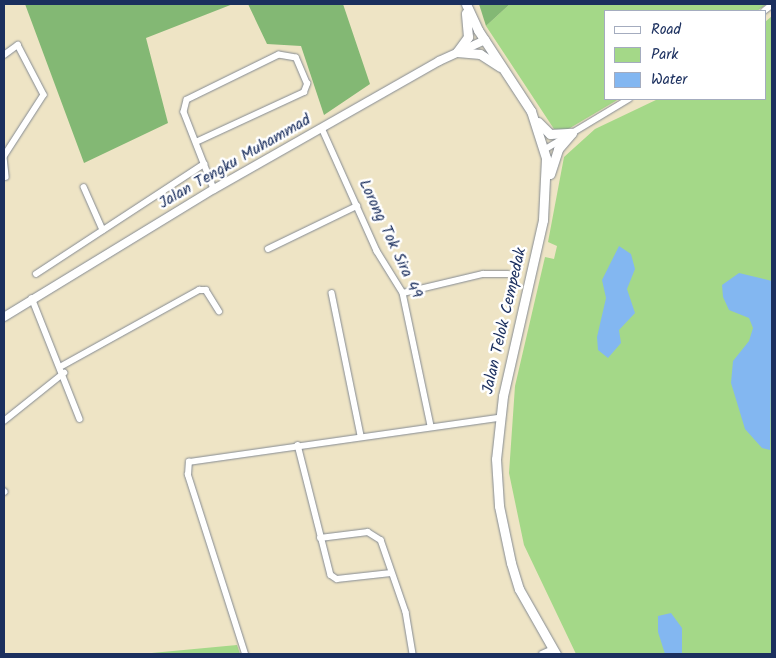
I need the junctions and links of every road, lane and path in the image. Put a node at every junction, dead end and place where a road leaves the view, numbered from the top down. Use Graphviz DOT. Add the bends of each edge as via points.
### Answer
graph roads {
  1 [pos="466,4"];
  2 [pos="485,40"];
  3 [pos="457,52"];
  4 [pos="4,55"];
  5 [pos="514,81"];
  6 [pos="627,100"];
  7 [pos="531,111"];
  8 [pos="322,128"];
  9 [pos="572,134"];
  10 [pos="196,142"];
  11 [pos="544,150"];
  12 [pos="4,157"];
  13 [pos="204,164"];
  14 [pos="6,177"];
  15 [pos="84,187"];
  16 [pos="214,189"];
  17 [pos="546,189"];
  18 [pos="357,206"];
  19 [pos="103,230"];
  20 [pos="268,248"];
  21 [pos="36,274"];
  22 [pos="508,274"];
  23 [pos="332,293"];
  24 [pos="403,293"];
  25 [pos="32,298"];
  26 [pos="219,311"];
  27 [pos="4,316"];
  28 [pos="62,366"];
  29 [pos="64,373"];
  30 [pos="500,418"];
  31 [pos="80,419"];
  32 [pos="4,421"];
  33 [pos="431,426"];
  34 [pos="361,436"];
  35 [pos="298,446"];
  36 [pos="320,538"];
  37 [pos="391,573"];
  38 [pos="555,652"];
  39 [pos="245,654"];
  40 [pos="413,654"];
  41 [pos="542,654"];
  1 -- 2 [label="main road, Jalan Telok Cempedak"];
  1 -- 3 [label="main road" via="468,37"];
  2 -- 3 [label="main road, Jalan Tengku Muhammad"];
  2 -- 5 [label="main road, Jalan Telok Cempedak"];
  3 -- 5 [label="main road" via="488,57"];
  3 -- 8 [label="main road, Jalan Tengku Muhammad"];
  4 -- 12 [label="street" via="18,45 44,95"];
  5 -- 7 [label="main road, Jalan Telok Cempedak"];
  6 -- 9 [label="street"];
  7 -- 9 [label="main road" via="550,134"];
  7 -- 11 [label="main road, Jalan Telok Cempedak"];
  8 -- 16 [label="main road, Jalan Tengku Muhammad"];
  8 -- 18 [label="street, Lorong Tok Sira 49"];
  9 -- 11 [label="street"];
  9 -- 17 [label="main road" via="558,149"];
  10 -- 10 [label="street" via="184,112 187,100 278,55 296,58 307,84 304,92"];
  10 -- 13 [label="street"];
  11 -- 17 [label="main road, Jalan Telok Cempedak"];
  12 -- 14 [label="street"];
  13 -- 16 [label="street"];
  13 -- 19 [label="street"];
  15 -- 19 [label="street"];
  16 -- 25 [label="main road, Jalan Tengku Muhammad"];
  17 -- 30 [label="main road, Jalan Telok Cempedak"];
  18 -- 20 [label="street"];
  18 -- 24 [label="street, Lorong Tok Sira 49" via="376,251"];
  19 -- 21 [label="street"];
  22 -- 24 [label="street" via="483,274"];
  23 -- 34 [label="street"];
  24 -- 33 [label="street, Lorong Tok Sira 49"];
  25 -- 27 [label="main road, Jalan Tengku Muhammad"];
  25 -- 28 [label="street"];
  26 -- 28 [label="street" via="206,290 200,290"];
  28 -- 29 [label="street"];
  29 -- 31 [label="street"];
  29 -- 32 [label="street"];
  30 -- 33 [label="street"];
  30 -- 38 [label="main road, Jalan Telok Cempedak" via="499,506 505,543 528,605"];
  33 -- 34 [label="street"];
  34 -- 35 [label="street"];
  35 -- 36 [label="street"];
  35 -- 39 [label="street" via="196,459 187,465"];
  36 -- 37 [label="street" via="371,532 383,545"];
  36 -- 37 [label="street" via="334,577"];
  37 -- 40 [label="street" via="408,620"];
  38 -- 41 [label="street"];
}
